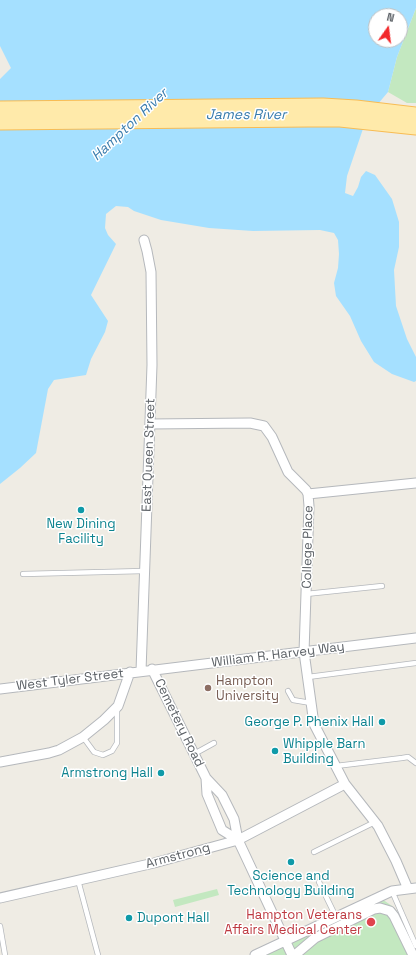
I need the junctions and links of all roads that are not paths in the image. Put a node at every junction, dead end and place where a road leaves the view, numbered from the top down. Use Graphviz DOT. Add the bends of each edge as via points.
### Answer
graph roads {
  1 [pos="0,109"];
  2 [pos="411,120"];
  3 [pos="0,122"];
  4 [pos="144,240"];
  5 [pos="150,424"];
  6 [pos="416,483"];
  7 [pos="308,494"];
  8 [pos="144,571"];
  9 [pos="23,574"];
  10 [pos="382,586"];
  11 [pos="306,594"];
  12 [pos="416,638"];
  13 [pos="304,652"];
  14 [pos="416,662"];
  15 [pos="152,670"];
  16 [pos="141,671"];
  17 [pos="130,672"];
  18 [pos="308,677"];
  19 [pos="0,689"];
  20 [pos="288,691"];
  21 [pos="311,703"];
  22 [pos="118,706"];
  23 [pos="83,737"];
  24 [pos="214,743"];
  25 [pos="194,754"];
  26 [pos="0,762"];
  27 [pos="416,763"];
  28 [pos="336,766"];
  29 [pos="206,778"];
  30 [pos="345,784"];
  31 [pos="375,822"];
  32 [pos="238,840"];
  33 [pos="314,852"];
  34 [pos="78,880"];
  35 [pos="319,882"];
  36 [pos="412,888"];
  37 [pos="392,891"];
  38 [pos="0,898"];
  39 [pos="336,917"];
  40 [pos="0,926"];
  41 [pos="286,940"];
  42 [pos="416,946"];
  43 [pos="5,955"];
  44 [pos="98,955"];
  45 [pos="255,955"];
  46 [pos="294,955"];
  47 [pos="413,955"];
  1 -- 2 [label="main road" via="323,106 356,108"];
  2 -- 3 [label="main road"];
  4 -- 5 [label="street, East Queen Street" via="152,287"];
  5 -- 7 [label="street, College Place" via="250,423 264,426 272,437 288,472"];
  5 -- 8 [label="street, East Queen Street"];
  6 -- 7 [label="street"];
  7 -- 11 [label="street, College Place"];
  8 -- 9 [label="lane"];
  8 -- 16 [label="street, East Queen Street"];
  10 -- 11 [label="lane"];
  11 -- 13 [label="street, College Place"];
  12 -- 13 [label="street, William R. Harvey Way"];
  13 -- 15 [label="street, William R. Harvey Way"];
  13 -- 18 [label="street, College Place"];
  14 -- 18 [label="lane"];
  15 -- 16 [label="street, William R. Harvey Way"];
  15 -- 25 [label="street, Cemetery Road"];
  16 -- 17 [label="street, West Tyler Street"];
  17 -- 19 [label="street, West Tyler Street"];
  17 -- 22 [label="street"];
  18 -- 21 [label="street, College Place"];
  20 -- 21 [label="lane" via="293,700"];
  21 -- 28 [label="street, College Place" via="314,724"];
  22 -- 23 [label="street"];
  22 -- 23 [label="lane" via="118,739 112,751 103,755 94,752"];
  23 -- 26 [label="street" via="60,750"];
  24 -- 25 [label="lane"];
  25 -- 29 [label="street, Cemetery Road"];
  27 -- 28 [label="lane" via="408,758 402,758"];
  28 -- 30 [label="street, College Place"];
  29 -- 32 [label="street, Cemetery Road" via="222,795 234,819"];
  29 -- 32 [label="street, Cemetery Road" via="207,794 222,830"];
  30 -- 31 [label="street, College Place"];
  30 -- 32 [label="street, Armstrong"];
  31 -- 33 [label="lane"];
  31 -- 36 [label="street, College Place"];
  32 -- 34 [label="street, Armstrong"];
  32 -- 41 [label="street, Cemetery Road"];
  34 -- 38 [label="street, Armstrong"];
  34 -- 44 [label="lane"];
  35 -- 39 [label="lane"];
  36 -- 37 [label="street"];
  37 -- 39 [label="street"];
  37 -- 42 [label="lane"];
  39 -- 41 [label="street"];
  40 -- 43 [label="lane"];
  41 -- 45 [label="street"];
  41 -- 46 [label="street, Cemetery Road"];
  46 -- 47 [label="street" via="315,938 380,908 390,911 394,916"];
}
